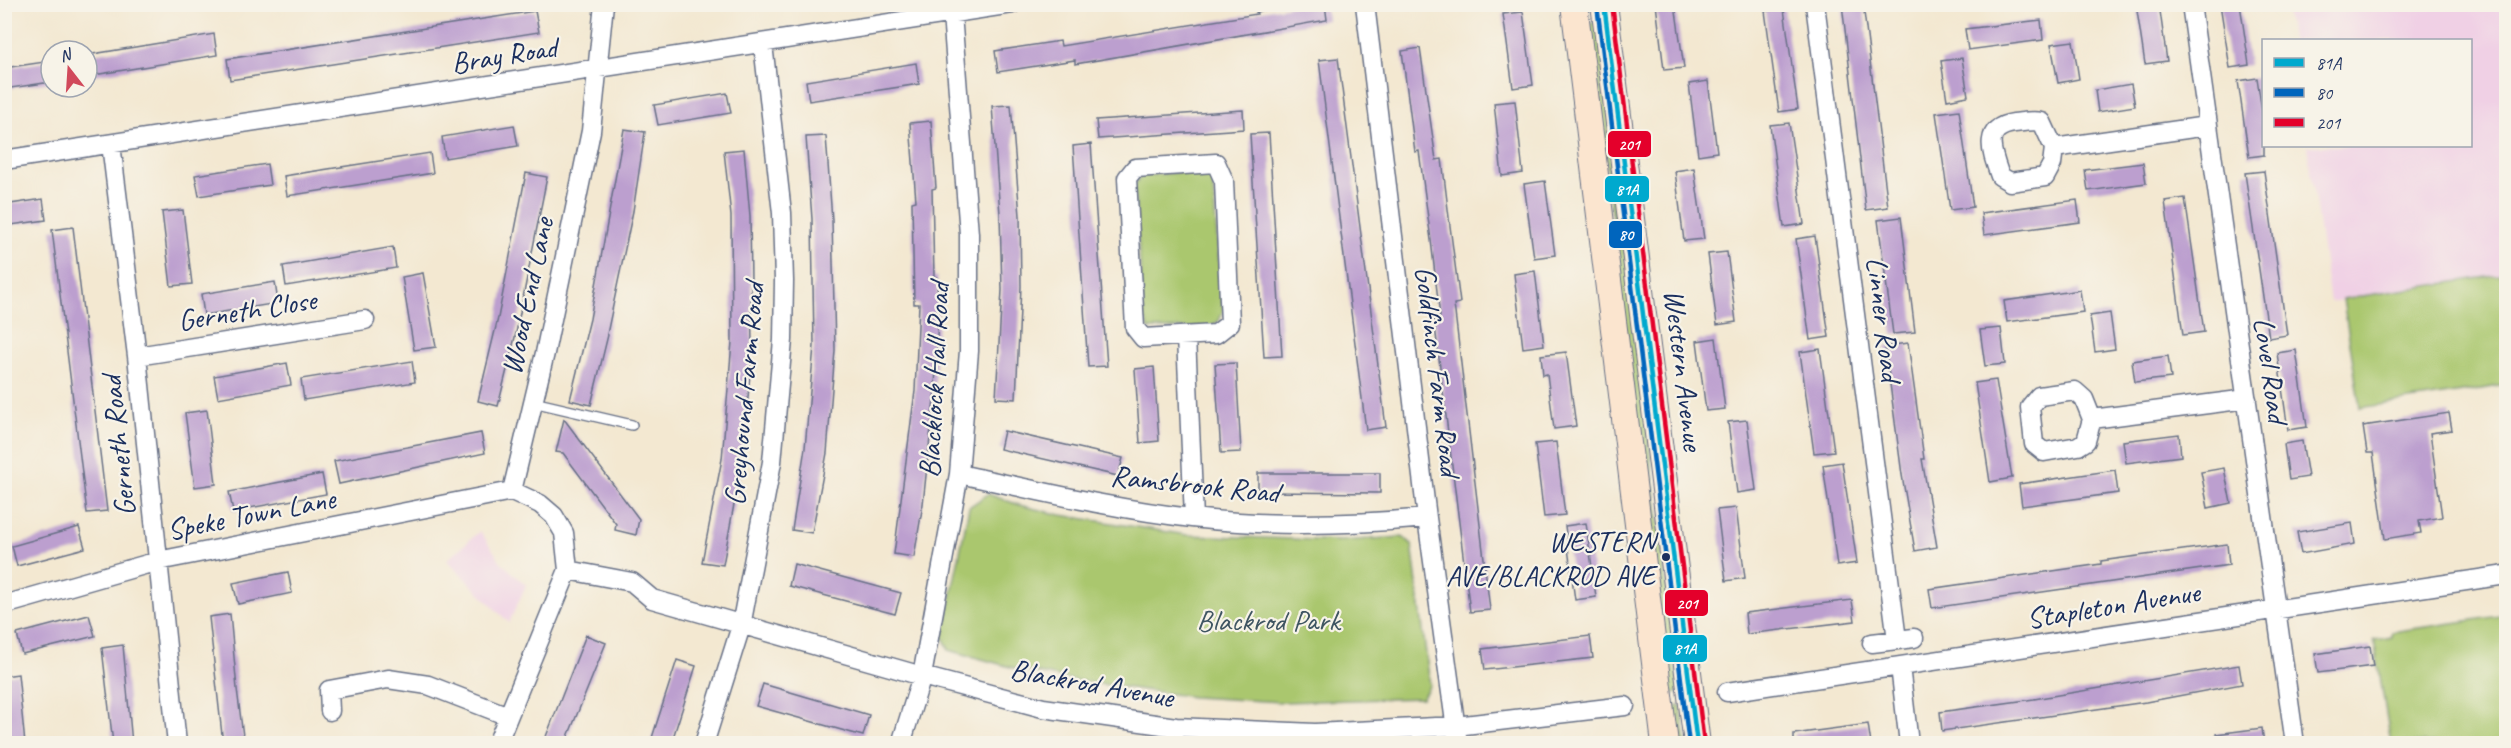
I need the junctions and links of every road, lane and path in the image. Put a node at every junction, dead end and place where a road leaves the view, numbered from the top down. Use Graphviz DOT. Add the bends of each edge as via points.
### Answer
graph roads {
  1 [pos="604,4"];
  2 [pos="1012,4"];
  3 [pos="1365,4"];
  4 [pos="1574,4"];
  5 [pos="1604,4"];
  6 [pos="1815,4"];
  7 [pos="2191,4"];
  8 [pos="952,14"];
  9 [pos="763,44"];
  10 [pos="597,70"];
  11 [pos="2207,126"];
  12 [pos="111,144"];
  13 [pos="2054,148"];
  14 [pos="4,160"];
  15 [pos="365,320"];
  16 [pos="1185,337"];
  17 [pos="137,356"];
  18 [pos="2247,399"];
  19 [pos="533,402"];
  20 [pos="2092,419"];
  21 [pos="632,425"];
  22 [pos="959,474"];
  23 [pos="512,491"];
  24 [pos="1194,518"];
  25 [pos="1427,518"];
  26 [pos="158,561"];
  27 [pos="568,570"];
  28 [pos="2506,576"];
  29 [pos="4,605"];
  30 [pos="2278,609"];
  31 [pos="741,626"];
  32 [pos="1872,643"];
  33 [pos="1900,666"];
  34 [pos="922,676"];
  35 [pos="1727,692"];
  36 [pos="1625,706"];
  37 [pos="330,711"];
  38 [pos="508,717"];
  39 [pos="1457,735"];
  40 [pos="177,744"];
  41 [pos="497,744"];
  42 [pos="704,744"];
  43 [pos="901,744"];
  44 [pos="1665,744"];
  45 [pos="1697,744"];
  46 [pos="1910,744"];
  47 [pos="2295,744"];
  1 -- 10 [label="street, Wood End Lane"];
  2 -- 8 [label="street, Bray Road"];
  3 -- 25 [label="street, Goldfinch Farm Road"];
  4 -- 44 [label="street"];
  5 -- 45 [label="street, Western Avenue"];
  6 -- 32 [label="street, Linner Road" via="1906,639"];
  7 -- 11 [label="street, Lovel Road"];
  8 -- 9 [label="street, Bray Road"];
  8 -- 22 [label="street, Blacklock Hall Road" via="969,234 969,351"];
  9 -- 10 [label="street, Bray Road"];
  9 -- 31 [label="street, Greyhound Farm Road" via="782,213 783,339 772,462"];
  10 -- 12 [label="street, Bray Road"];
  10 -- 19 [label="street, Wood End Lane" via="591,130"];
  11 -- 13 [label="street"];
  11 -- 18 [label="street, Lovel Road"];
  12 -- 14 [label="street, Bray Road"];
  12 -- 17 [label="street, Gerneth Road"];
  15 -- 17 [label="street, Gerneth Close"];
  16 -- 16 [label="street" via="1143,338 1135,328 1127,178 1135,168 1216,163 1224,180 1230,323 1216,334"];
  16 -- 24 [label="street"];
  17 -- 26 [label="street, Gerneth Road"];
  18 -- 20 [label="street"];
  18 -- 30 [label="street, Lovel Road"];
  19 -- 21 [label="lane"];
  19 -- 23 [label="street, Wood End Lane"];
  22 -- 24 [label="street, Ramsbrook Road"];
  22 -- 34 [label="street, Blacklock Hall Road"];
  23 -- 26 [label="street, Speke Town Lane"];
  23 -- 27 [label="street" via="540,504 554,516 564,533"];
  24 -- 25 [label="street, Ramsbrook Road" via="1314,525"];
  25 -- 39 [label="street, Goldfinch Farm Road"];
  26 -- 29 [label="street, Speke Town Lane"];
  26 -- 40 [label="street, Gerneth Road"];
  27 -- 31 [label="street, Blackrod Avenue" via="632,582 652,598"];
  27 -- 38 [label="street"];
  28 -- 30 [label="street, Stapleton Avenue"];
  30 -- 33 [label="street, Stapleton Avenue"];
  30 -- 47 [label="street, Lovel Road"];
  31 -- 34 [label="street, Blackrod Avenue"];
  31 -- 42 [label="street, Greyhound Farm Road"];
  33 -- 35 [label="street, Stapleton Avenue"];
  33 -- 46 [label="street"];
  34 -- 39 [label="street, Blackrod Avenue" via="1043,708 1176,727"];
  34 -- 43 [label="street, Blacklock Hall Road"];
  36 -- 39 [label="street, Blackrod Avenue"];
  37 -- 38 [label="street" via="329,690 388,679 428,685"];
  38 -- 41 [label="street"];
}
